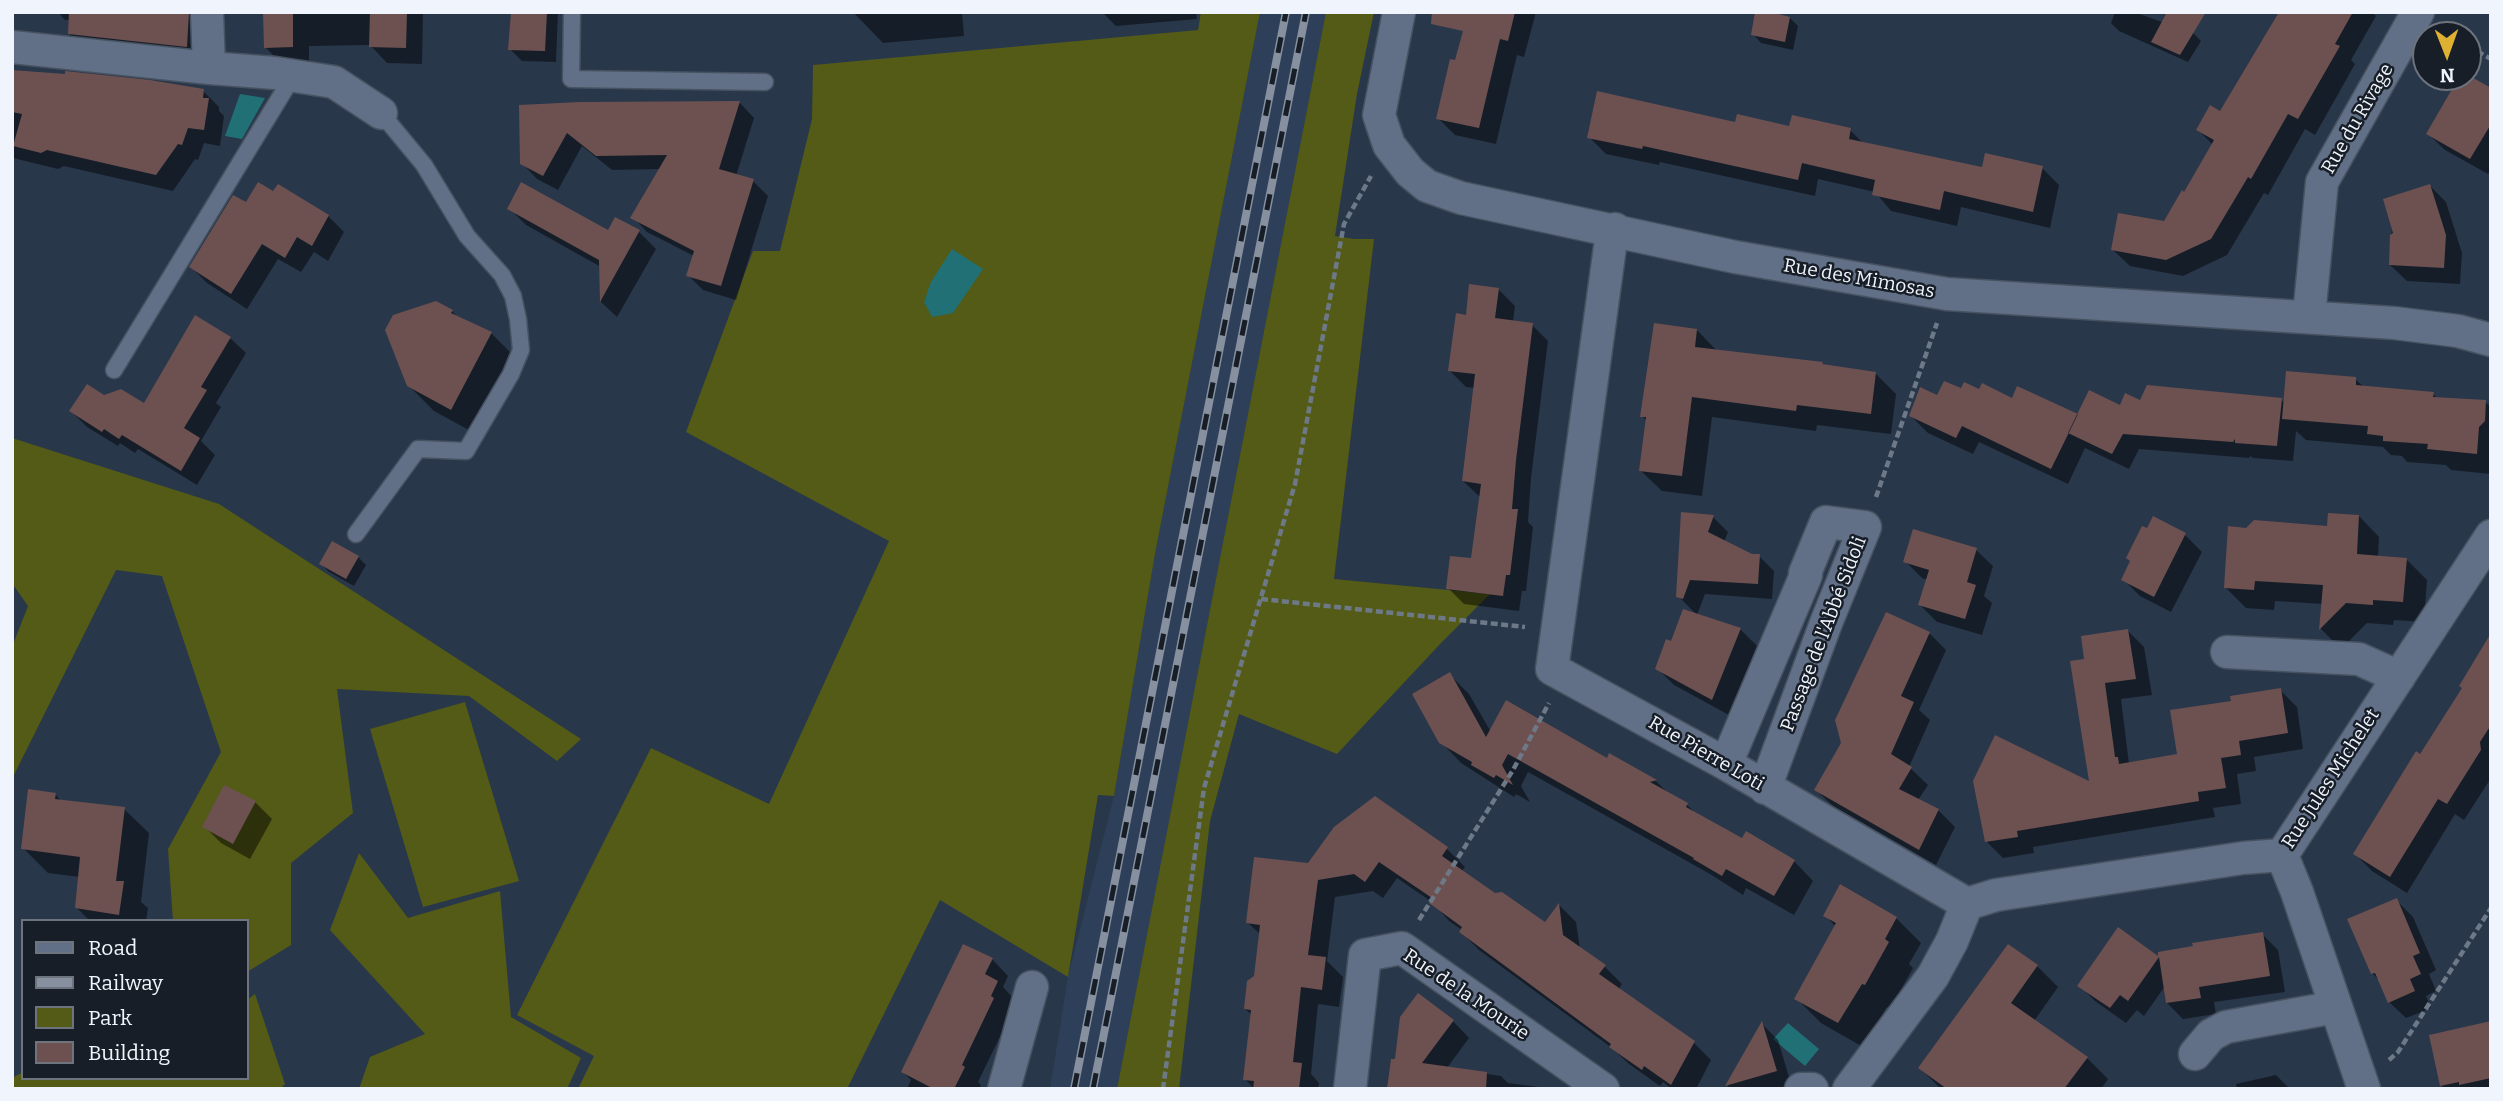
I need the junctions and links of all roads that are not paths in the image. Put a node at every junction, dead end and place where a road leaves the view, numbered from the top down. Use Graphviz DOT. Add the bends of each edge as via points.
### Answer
graph roads {
  1 [pos="207,12"];
  2 [pos="572,12"];
  3 [pos="1399,12"];
  4 [pos="2418,12"];
  5 [pos="12,47"];
  6 [pos="209,68"];
  7 [pos="293,76"];
  8 [pos="765,82"];
  9 [pos="381,113"];
  10 [pos="1615,229"];
  11 [pos="2309,316"];
  12 [pos="2491,340"];
  13 [pos="114,370"];
  14 [pos="356,534"];
  15 [pos="2491,536"];
  16 [pos="2227,652"];
  17 [pos="2399,677"];
  18 [pos="1726,764"];
  19 [pos="1765,788"];
  20 [pos="2282,855"];
  21 [pos="1967,904"];
  22 [pos="1032,987"];
  23 [pos="2336,1007"];
  24 [pos="2195,1054"];
  25 [pos="2363,1086"];
  26 [pos="1004,1089"];
  27 [pos="1350,1089"];
  28 [pos="1603,1089"];
  29 [pos="1801,1089"];
  30 [pos="1812,1089"];
  31 [pos="1849,1089"];
  1 -- 6 [label="street"];
  2 -- 8 [label="lane" via="571,79"];
  3 -- 10 [label="street, Rue des Mimosas" via="1379,115 1389,145 1410,173 1427,186 1461,198"];
  4 -- 11 [label="street, Rue du Rivage" via="2322,182"];
  5 -- 6 [label="street"];
  6 -- 7 [label="street"];
  7 -- 9 [label="street" via="334,82"];
  7 -- 13 [label="lane"];
  9 -- 14 [label="lane" via="424,165 467,236 502,275 513,296 521,350 466,451 418,449"];
  10 -- 11 [label="street, Rue des Mimosas" via="1735,257 1947,294"];
  10 -- 18 [label="street, Rue Pierre Loti" via="1552,669"];
  11 -- 12 [label="street, Rue des Mimosas" via="2458,331"];
  15 -- 17 [label="street, Rue Jules Michelet"];
  16 -- 17 [label="street" via="2359,659"];
  17 -- 20 [label="street, Rue Jules Michelet"];
  18 -- 19 [label="street, Rue Pierre Loti"];
  18 -- 19 [label="street, Passage de l'Abbé Sidoli" via="1826,522 1865,527"];
  19 -- 21 [label="street, Rue Pierre Loti"];
  20 -- 21 [label="street" via="1996,895"];
  20 -- 23 [label="street, Rue Jules Michelet"];
  21 -- 31 [label="street" via="1933,976"];
  22 -- 26 [label="street"];
  23 -- 24 [label="street" via="2226,1027 2211,1035"];
  23 -- 25 [label="street, Rue Jules Michelet"];
  27 -- 28 [label="street, Rue de la Mourie" via="1365,955 1402,948"];
  29 -- 30 [label="street"];
}
